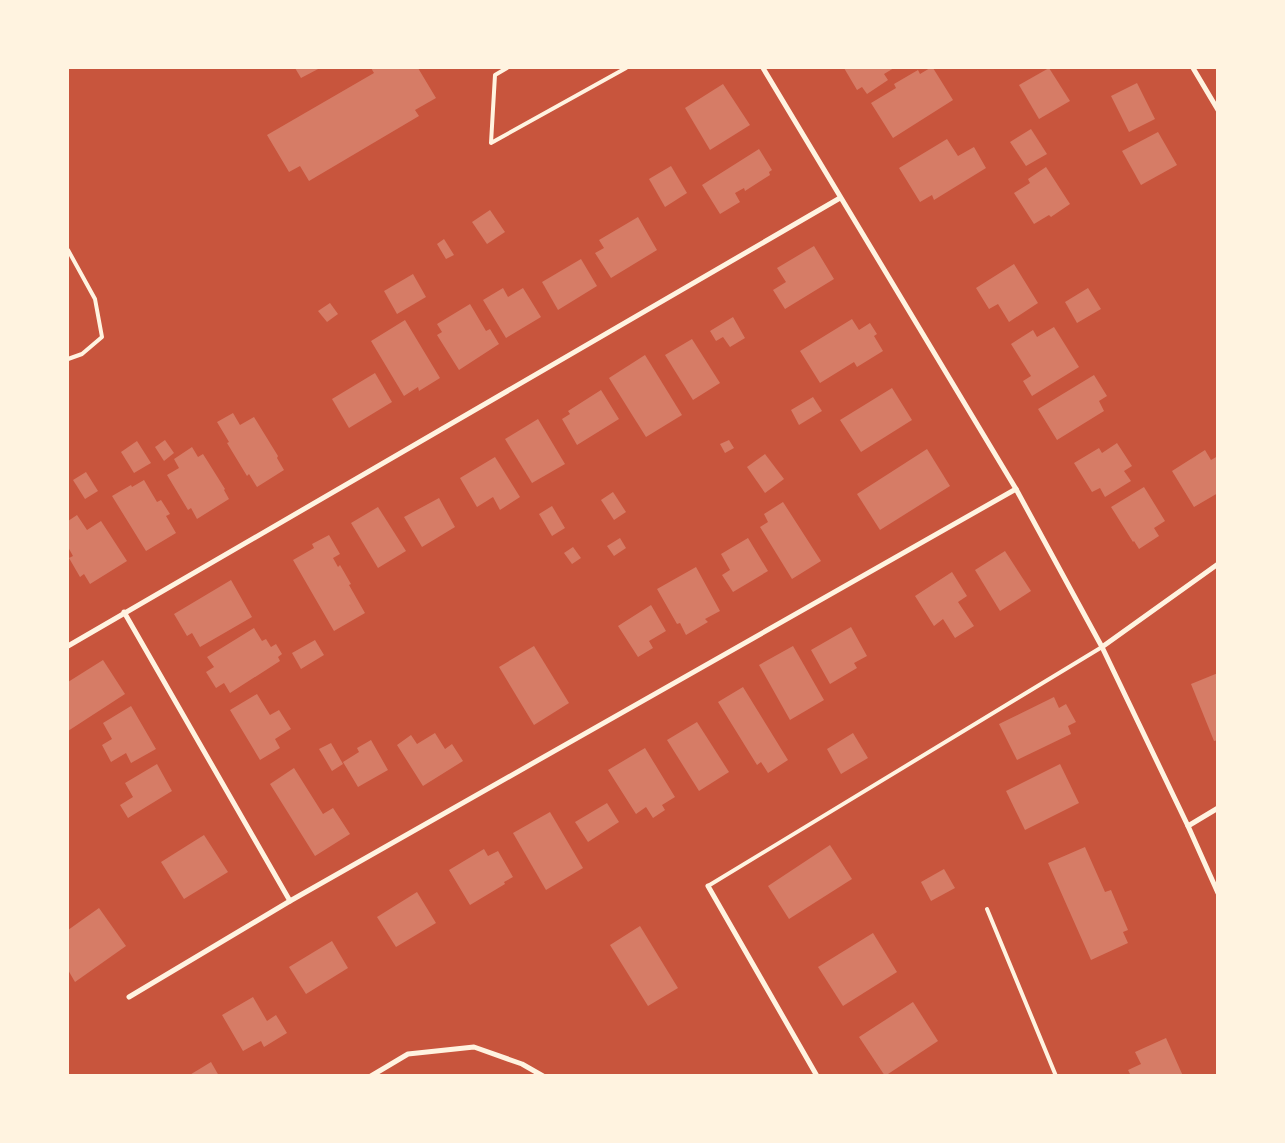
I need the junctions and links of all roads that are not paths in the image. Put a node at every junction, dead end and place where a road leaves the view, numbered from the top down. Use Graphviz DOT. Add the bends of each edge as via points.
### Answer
graph roads {
  1 [pos="508,68"];
  2 [pos="626,68"];
  3 [pos="763,68"];
  4 [pos="1193,68"];
  5 [pos="1218,110"];
  6 [pos="840,198"];
  7 [pos="68,250"];
  8 [pos="68,359"];
  9 [pos="1016,489"];
  10 [pos="1218,564"];
  11 [pos="124,612"];
  12 [pos="68,646"];
  13 [pos="1102,647"];
  14 [pos="1218,808"];
  15 [pos="1188,826"];
  16 [pos="708,886"];
  17 [pos="1218,893"];
  18 [pos="290,901"];
  19 [pos="987,910"];
  20 [pos="129,997"];
  21 [pos="371,1076"];
  22 [pos="543,1076"];
  23 [pos="817,1076"];
  24 [pos="1056,1076"];
  1 -- 2 [label="lane" via="496,75 491,143"];
  3 -- 6 [label="street"];
  4 -- 5 [label="street"];
  6 -- 9 [label="street"];
  6 -- 11 [label="street"];
  7 -- 8 [label="lane" via="95,299 102,337 82,354"];
  9 -- 13 [label="street"];
  9 -- 18 [label="street"];
  10 -- 13 [label="street"];
  11 -- 12 [label="street"];
  11 -- 18 [label="street"];
  13 -- 15 [label="street"];
  13 -- 16 [label="lane"];
  14 -- 15 [label="street"];
  15 -- 17 [label="street"];
  16 -- 23 [label="street"];
  18 -- 20 [label="street"];
  19 -- 24 [label="lane"];
  21 -- 22 [label="street" via="408,1054 474,1047 522,1064"];
}
